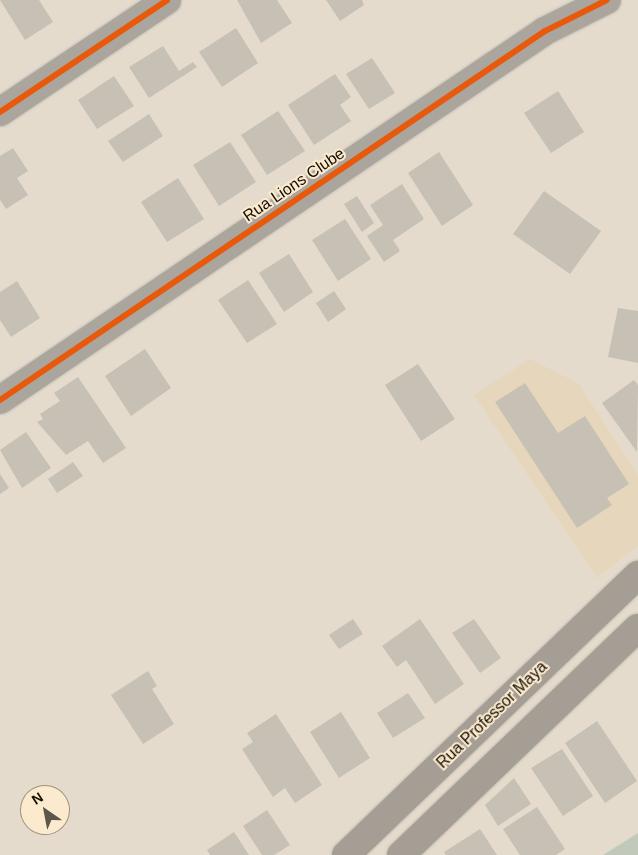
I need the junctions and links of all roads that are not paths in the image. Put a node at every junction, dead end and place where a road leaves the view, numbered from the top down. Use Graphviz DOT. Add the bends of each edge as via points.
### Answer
graph roads {
  1 [pos="167,0"];
  2 [pos="607,0"];
  3 [pos="0,112"];
  4 [pos="0,400"];
  5 [pos="638,575"];
  6 [pos="638,628"];
  7 [pos="569,642"];
  8 [pos="597,668"];
  9 [pos="378,824"];
  10 [pos="403,853"];
  11 [pos="346,855"];
  1 -- 3 [label="street"];
  2 -- 4 [label="street, Rua Lions Clube" via="545,31"];
  5 -- 7 [label="main road, Rua Professor Maya"];
  6 -- 8 [label="main road"];
  7 -- 8 [label="main road"];
  7 -- 9 [label="main road, Rua Professor Maya"];
  8 -- 10 [label="main road"];
  9 -- 10 [label="main road"];
  9 -- 11 [label="main road, Rua Professor Maya"];
}
